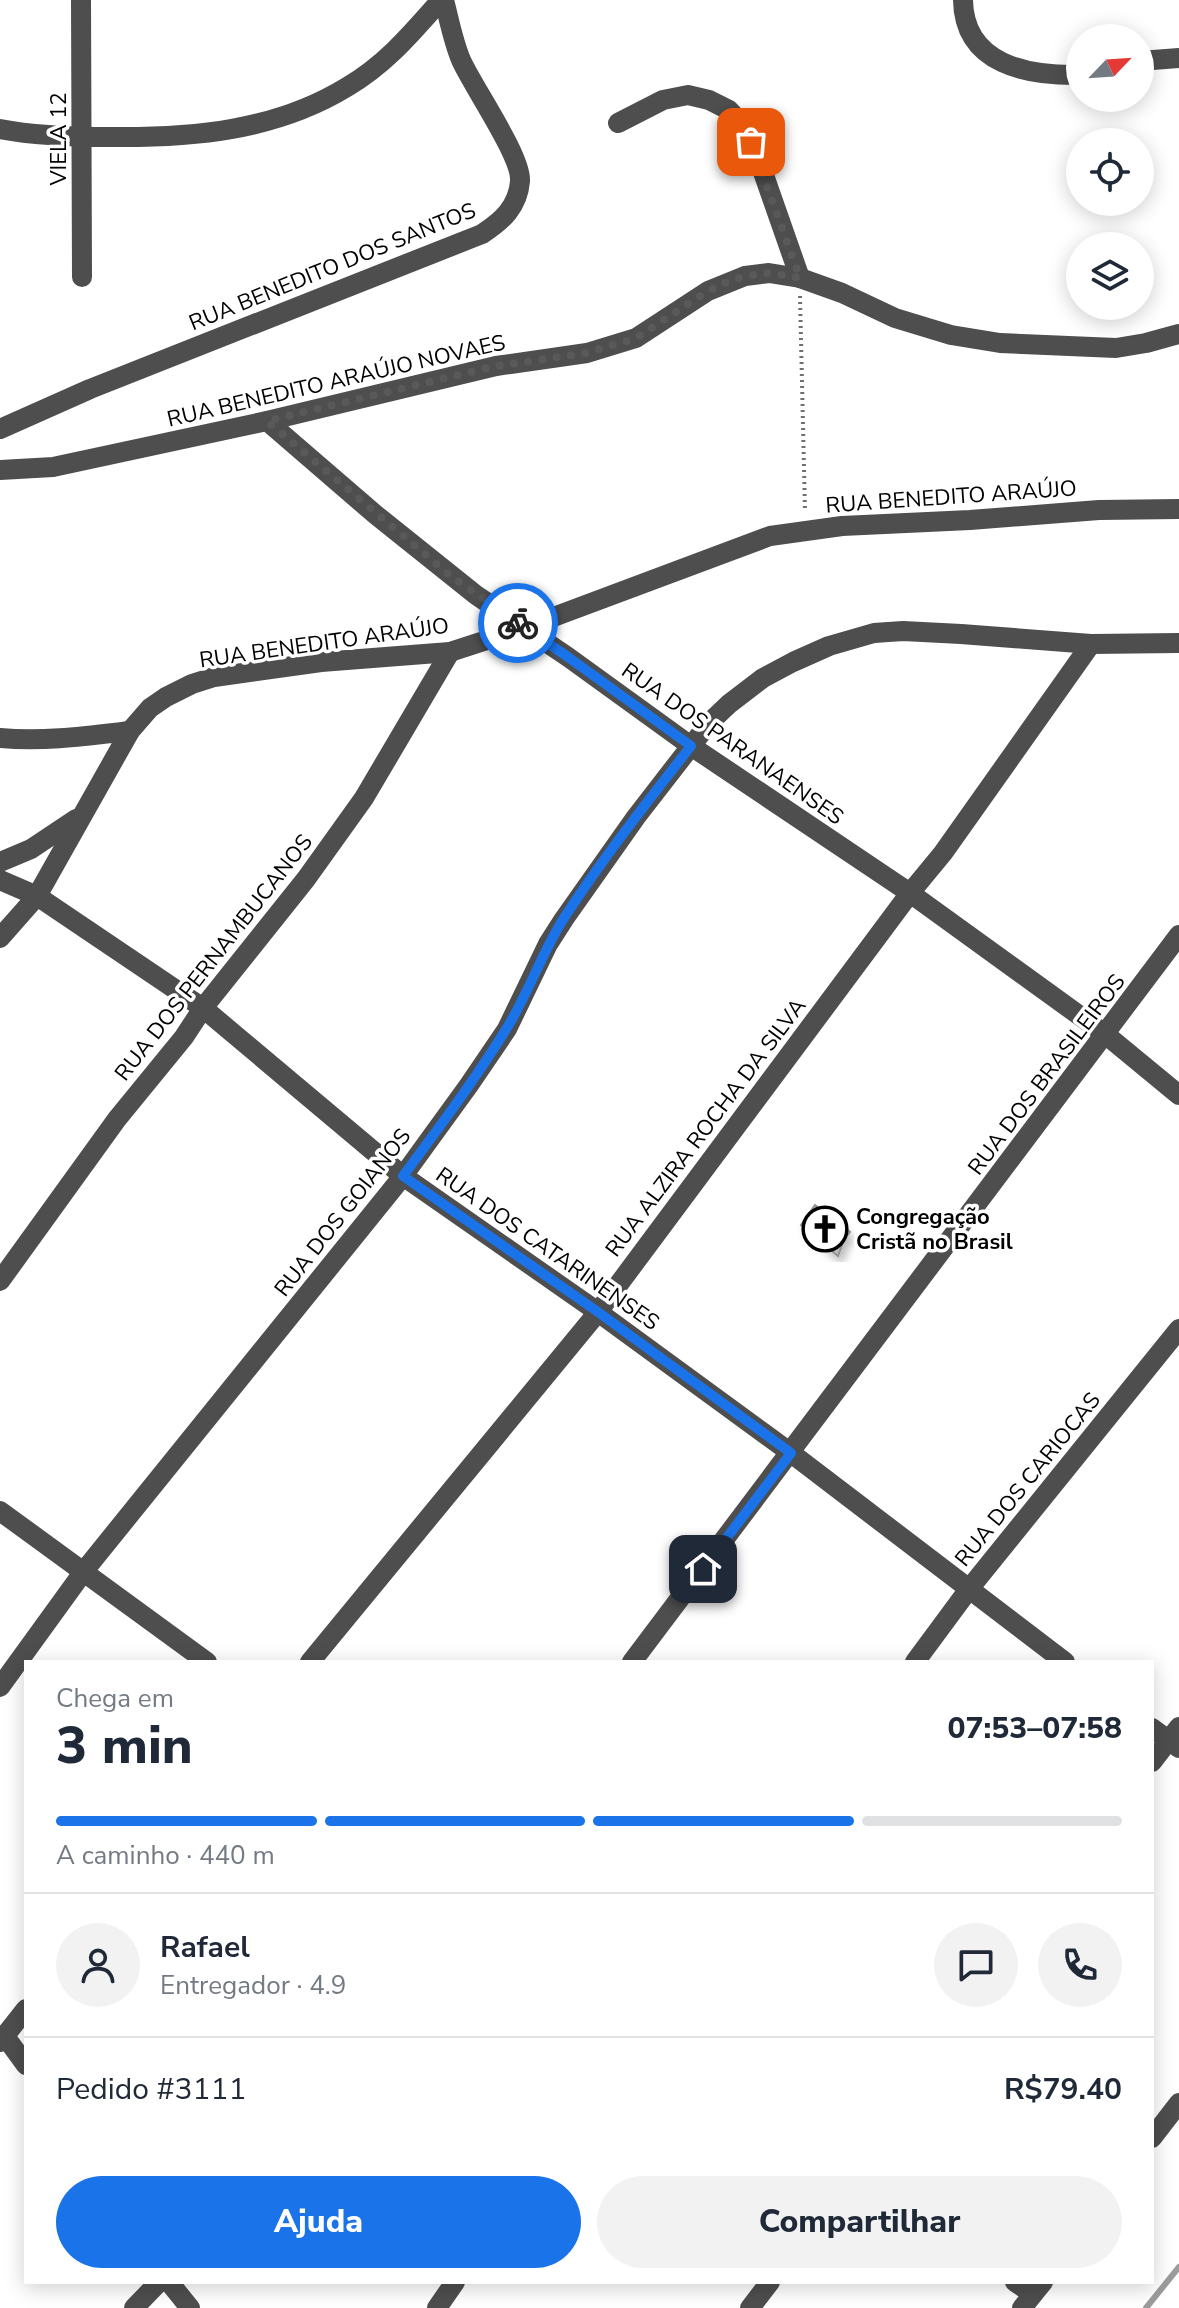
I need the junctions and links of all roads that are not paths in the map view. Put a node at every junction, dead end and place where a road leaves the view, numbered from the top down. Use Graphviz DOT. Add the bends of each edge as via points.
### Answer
graph roads {
  1 [pos="81,0"];
  2 [pos="442,0"];
  3 [pos="963,0"];
  4 [pos="1179,58"];
  5 [pos="1154,60"];
  6 [pos="1066,75"];
  7 [pos="618,123"];
  8 [pos="0,129"];
  9 [pos="82,137"];
  10 [pos="82,277"];
  11 [pos="800,278"];
  12 [pos="1179,334"];
  13 [pos="267,421"];
  14 [pos="0,429"];
  15 [pos="0,470"];
  16 [pos="1179,509"];
  17 [pos="524,628"];
  18 [pos="1179,643"];
  19 [pos="1091,644"];
  20 [pos="450,652"];
  21 [pos="130,731"];
  22 [pos="0,738"];
  23 [pos="691,746"];
  24 [pos="83,815"];
  25 [pos="0,862"];
  26 [pos="0,880"];
  27 [pos="910,893"];
  28 [pos="37,896"];
  29 [pos="1179,935"];
  30 [pos="0,938"];
  31 [pos="203,1008"];
  32 [pos="1105,1034"];
  33 [pos="1179,1095"];
  34 [pos="403,1176"];
  35 [pos="0,1281"];
  36 [pos="598,1312"];
  37 [pos="1179,1329"];
  38 [pos="791,1453"];
  39 [pos="0,1511"];
  40 [pos="84,1571"];
  41 [pos="969,1589"];
  42 [pos="204,1660"];
  43 [pos="312,1660"];
  44 [pos="634,1660"];
  45 [pos="916,1660"];
  46 [pos="1062,1660"];
  47 [pos="0,1687"];
  48 [pos="1154,1729"];
  49 [pos="1176,1739"];
  50 [pos="1154,1760"];
  51 [pos="24,2011"];
  52 [pos="2,2038"];
  53 [pos="24,2063"];
  54 [pos="1179,2103"];
  55 [pos="1154,2135"];
  56 [pos="157,2284"];
  57 [pos="171,2284"];
  58 [pos="454,2284"];
  59 [pos="768,2284"];
  60 [pos="134,2308"];
  61 [pos="190,2308"];
  62 [pos="437,2308"];
  63 [pos="750,2308"];
  1 -- 9 [label="street, VIELA 12"];
  2 -- 9 [label="street" via="394,53 310,106 269,121 206,133"];
  2 -- 14 [label="street, RUA BENEDITO DOS SANTOS" via="460,57 514,156 520,179 515,203 501,222"];
  3 -- 6 [label="street" via="968,31 982,49 1008,67"];
  4 -- 5 [label="street"];
  7 -- 11 [label="street" via="663,100 688,95 729,110 744,126 758,158"];
  8 -- 9 [label="street"];
  9 -- 10 [label="street, VIELA 12"];
  11 -- 12 [label="street, RUA BENEDITO ARAÚJO NOVAES" via="895,318 1000,343 1116,348"];
  11 -- 13 [label="street, RUA BENEDITO ARAÚJO NOVAES" via="769,273 727,282 636,338 587,353 496,366"];
  13 -- 15 [label="street, RUA BENEDITO ARAÚJO NOVAES" via="53,467"];
  13 -- 17 [label="street, RUA DOS PARANAENSES" via="452,577"];
  16 -- 17 [label="street, RUA BENEDITO ARAÚJO" via="842,526 770,536"];
  17 -- 20 [label="street, RUA BENEDITO ARAÚJO"];
  17 -- 23 [label="street, RUA DOS PARANAENSES"];
  18 -- 19 [label="street, RUA DOS GOIANOS"];
  19 -- 23 [label="street, RUA DOS GOIANOS" via="874,633 829,646 763,678 719,713"];
  19 -- 27 [label="street, RUA ALZIRA ROCHA DA SILVA"];
  20 -- 21 [label="street, RUA BENEDITO ARAÚJO" via="214,677 166,697"];
  20 -- 31 [label="street, RUA DOS PERNAMBUCANOS" via="364,798"];
  21 -- 22 [label="street" via="78,738"];
  21 -- 24 [label="street, RUA BENEDITO ARAÚJO"];
  23 -- 27 [label="street, RUA DOS PARANAENSES"];
  23 -- 34 [label="street, RUA DOS GOIANOS" via="564,919 507,1029"];
  24 -- 25 [label="street"];
  24 -- 28 [label="street, RUA BENEDITO ARAÚJO"];
  26 -- 28 [label="street, RUA DOS CATARINENSES"];
  27 -- 32 [label="street, RUA DOS PARANAENSES"];
  27 -- 36 [label="street, RUA ALZIRA ROCHA DA SILVA"];
  28 -- 30 [label="street, RUA BENEDITO ARAÚJO"];
  28 -- 31 [label="street, RUA DOS CATARINENSES"];
  29 -- 32 [label="street, RUA DOS BRASILEIROS"];
  31 -- 34 [label="street, RUA DOS CATARINENSES"];
  31 -- 35 [label="street, RUA DOS PERNAMBUCANOS"];
  32 -- 33 [label="street, RUA DOS PARANAENSES"];
  32 -- 38 [label="street, RUA DOS BRASILEIROS"];
  34 -- 36 [label="street, RUA DOS CATARINENSES"];
  34 -- 40 [label="street, RUA DOS GOIANOS"];
  36 -- 38 [label="street, RUA DOS CATARINENSES"];
  36 -- 43 [label="street, RUA ALZIRA ROCHA DA SILVA"];
  37 -- 41 [label="street, RUA DOS CARIOCAS"];
  38 -- 41 [label="street, RUA DOS CATARINENSES"];
  38 -- 44 [label="street, RUA DOS BRASILEIROS"];
  39 -- 40 [label="street"];
  40 -- 42 [label="street"];
  40 -- 47 [label="street, RUA DOS GOIANOS"];
  41 -- 45 [label="street, RUA DOS CARIOCAS"];
  41 -- 46 [label="street, RUA DOS CATARINENSES"];
  48 -- 49 [label="street"];
  49 -- 50 [label="street"];
  51 -- 52 [label="street"];
  52 -- 53 [label="street"];
  54 -- 55 [label="street"];
  56 -- 60 [label="street"];
  57 -- 61 [label="street"];
  58 -- 62 [label="street"];
  59 -- 63 [label="street"];
}
